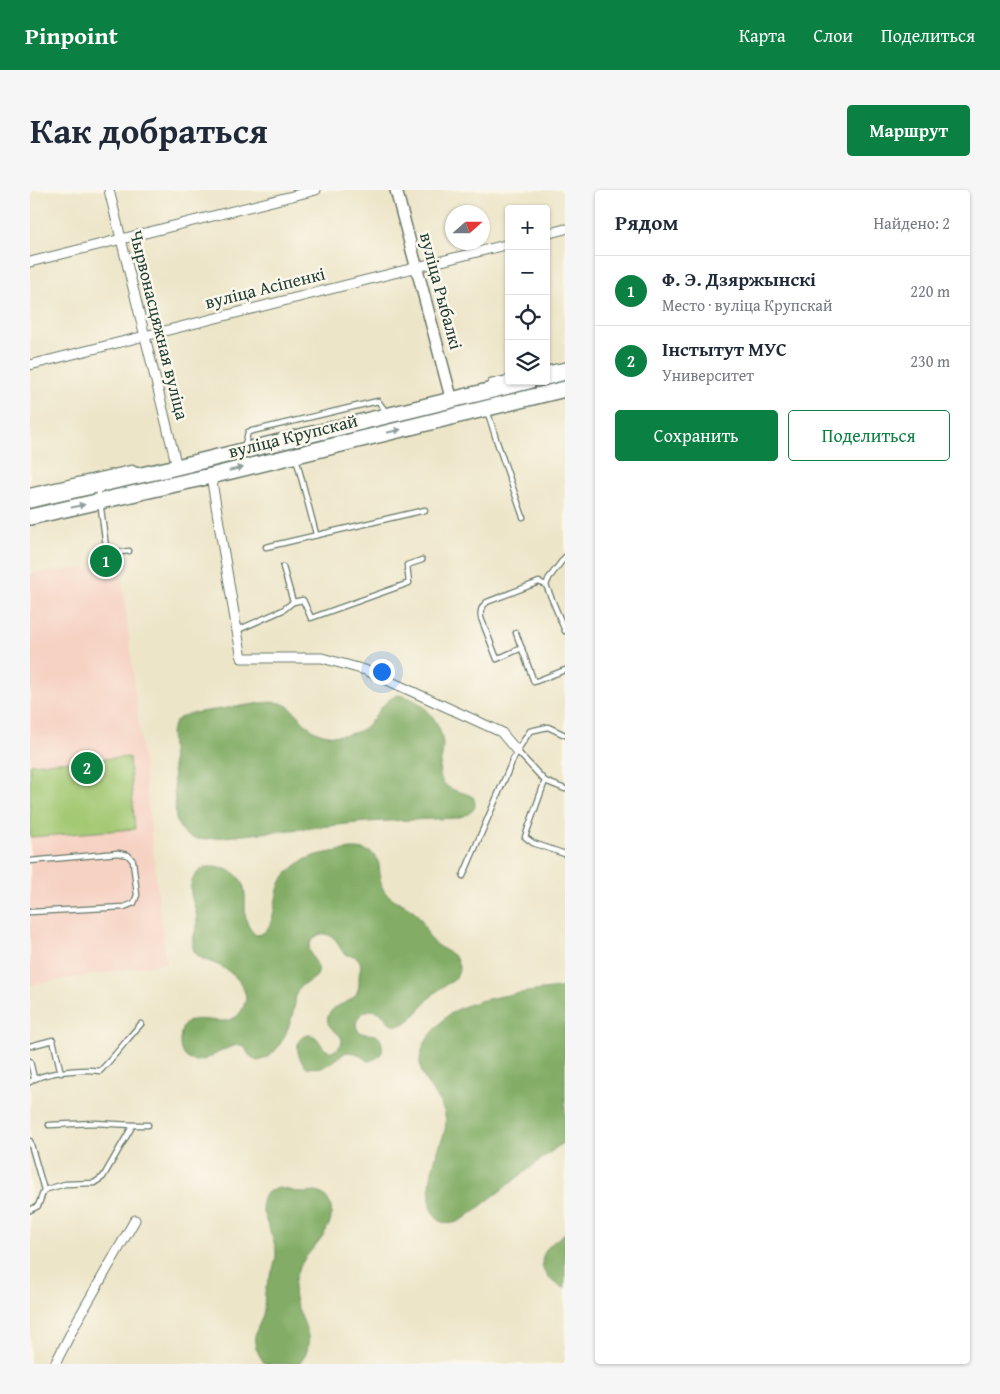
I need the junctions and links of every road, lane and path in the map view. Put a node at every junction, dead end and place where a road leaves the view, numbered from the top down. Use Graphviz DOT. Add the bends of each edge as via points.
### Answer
graph roads {
  1 [pos="109,190"];
  2 [pos="316,190"];
  3 [pos="396,190"];
  4 [pos="565,229"];
  5 [pos="550,233"];
  6 [pos="121,239"];
  7 [pos="505,245"];
  8 [pos="30,262"];
  9 [pos="416,268"];
  10 [pos="145,335"];
  11 [pos="30,365"];
  12 [pos="550,371"];
  13 [pos="564,376"];
  14 [pos="550,377"];
  15 [pos="505,379"];
  16 [pos="513,385"];
  17 [pos="485,392"];
  18 [pos="452,401"];
  19 [pos="487,409"];
  20 [pos="295,454"];
  21 [pos="177,467"];
  22 [pos="144,474"];
  23 [pos="211,476"];
  24 [pos="98,485"];
  25 [pos="30,491"];
  26 [pos="30,500"];
  27 [pos="100,501"];
  28 [pos="425,510"];
  29 [pos="30,517"];
  30 [pos="523,517"];
  31 [pos="316,534"];
  32 [pos="266,546"];
  33 [pos="129,551"];
  34 [pos="565,557"];
  35 [pos="422,560"];
  36 [pos="283,567"];
  37 [pos="546,585"];
  38 [pos="293,602"];
  39 [pos="236,631"];
  40 [pos="565,632"];
  41 [pos="516,633"];
  42 [pos="522,648"];
  43 [pos="565,670"];
  44 [pos="565,734"];
  45 [pos="517,751"];
  46 [pos="545,781"];
  47 [pos="565,789"];
  48 [pos="565,854"];
  49 [pos="30,860"];
  50 [pos="463,876"];
  51 [pos="30,912"];
  52 [pos="141,1024"];
  53 [pos="30,1046"];
  54 [pos="30,1061"];
  55 [pos="61,1072"];
  56 [pos="32,1080"];
  57 [pos="132,1124"];
  58 [pos="49,1125"];
  59 [pos="148,1125"];
  60 [pos="30,1141"];
  61 [pos="44,1190"];
  62 [pos="30,1210"];
  63 [pos="135,1220"];
  64 [pos="54,1364"];
  1 -- 6 [label="street, Чырвонасцяжная вуліца"];
  2 -- 6 [label="street"];
  3 -- 9 [label="street, вуліца Рыбалкі"];
  4 -- 5 [label="street"];
  6 -- 8 [label="street"];
  6 -- 10 [label="street, Чырвонасцяжная вуліца"];
  7 -- 9 [label="street, вуліца Асіпенкі"];
  9 -- 10 [label="street, вуліца Асіпенкі"];
  9 -- 18 [label="street, вуліца Рыбалкі"];
  10 -- 11 [label="street, вуліца Асіпенкі"];
  10 -- 21 [label="street, Чырвонасцяжная вуліца"];
  12 -- 13 [label="lane"];
  13 -- 14 [label="main road"];
  13 -- 19 [label="main road, вуліца Крупскай"];
  15 -- 17 [label="lane" via="491,382"];
  16 -- 17 [label="main road, вуліца Крупскай"];
  17 -- 18 [label="main road, вуліца Крупскай"];
  18 -- 21 [label="main road, вуліца Крупскай"];
  20 -- 19 [label="main road, вуліца Крупскай, one-way"];
  19 -- 30 [label="lane"];
  23 -- 20 [label="main road, вуліца Крупскай, one-way"];
  20 -- 31 [label="lane"];
  21 -- 22 [label="main road, вуліца Крупскай"];
  22 -- 24 [label="main road, вуліца Крупскай"];
  22 -- 25 [label="lane" via="132,468"];
  23 -- 27 [label="main road, вуліца Крупскай"];
  23 -- 39 [label="street"];
  24 -- 26 [label="main road, вуліца Крупскай"];
  24 -- 27 [label="lane"];
  29 -- 27 [label="main road, вуліца Крупскай, one-way"];
  27 -- 33 [label="lane" via="107,554"];
  28 -- 31 [label="lane"];
  31 -- 32 [label="lane"];
  34 -- 37 [label="lane"];
  35 -- 38 [label="lane" via="407,565 409,583 311,618 303,600"];
  36 -- 38 [label="lane"];
  37 -- 40 [label="lane"];
  37 -- 42 [label="lane" via="539,582 487,602 480,611 497,659"];
  38 -- 39 [label="lane" via="283,610"];
  39 -- 45 [label="street" via="242,658 322,658 365,670 501,732"];
  41 -- 42 [label="lane"];
  42 -- 43 [label="lane" via="534,682"];
  44 -- 45 [label="lane" via="548,727 530,731"];
  45 -- 46 [label="lane"];
  45 -- 50 [label="lane"];
  46 -- 47 [label="lane"];
  46 -- 48 [label="lane" via="524,837"];
  49 -- 51 [label="lane" via="118,853 128,855 134,861 137,896 134,903 124,907"];
  52 -- 55 [label="lane" via="100,1071"];
  53 -- 55 [label="lane" via="53,1040"];
  54 -- 56 [label="lane"];
  55 -- 56 [label="lane"];
  57 -- 58 [label="lane"];
  57 -- 59 [label="lane"];
  57 -- 61 [label="lane" via="103,1177 94,1183 66,1184"];
  60 -- 61 [label="lane"];
  61 -- 62 [label="lane" via="38,1206"];
  63 -- 64 [label="street"];
}
